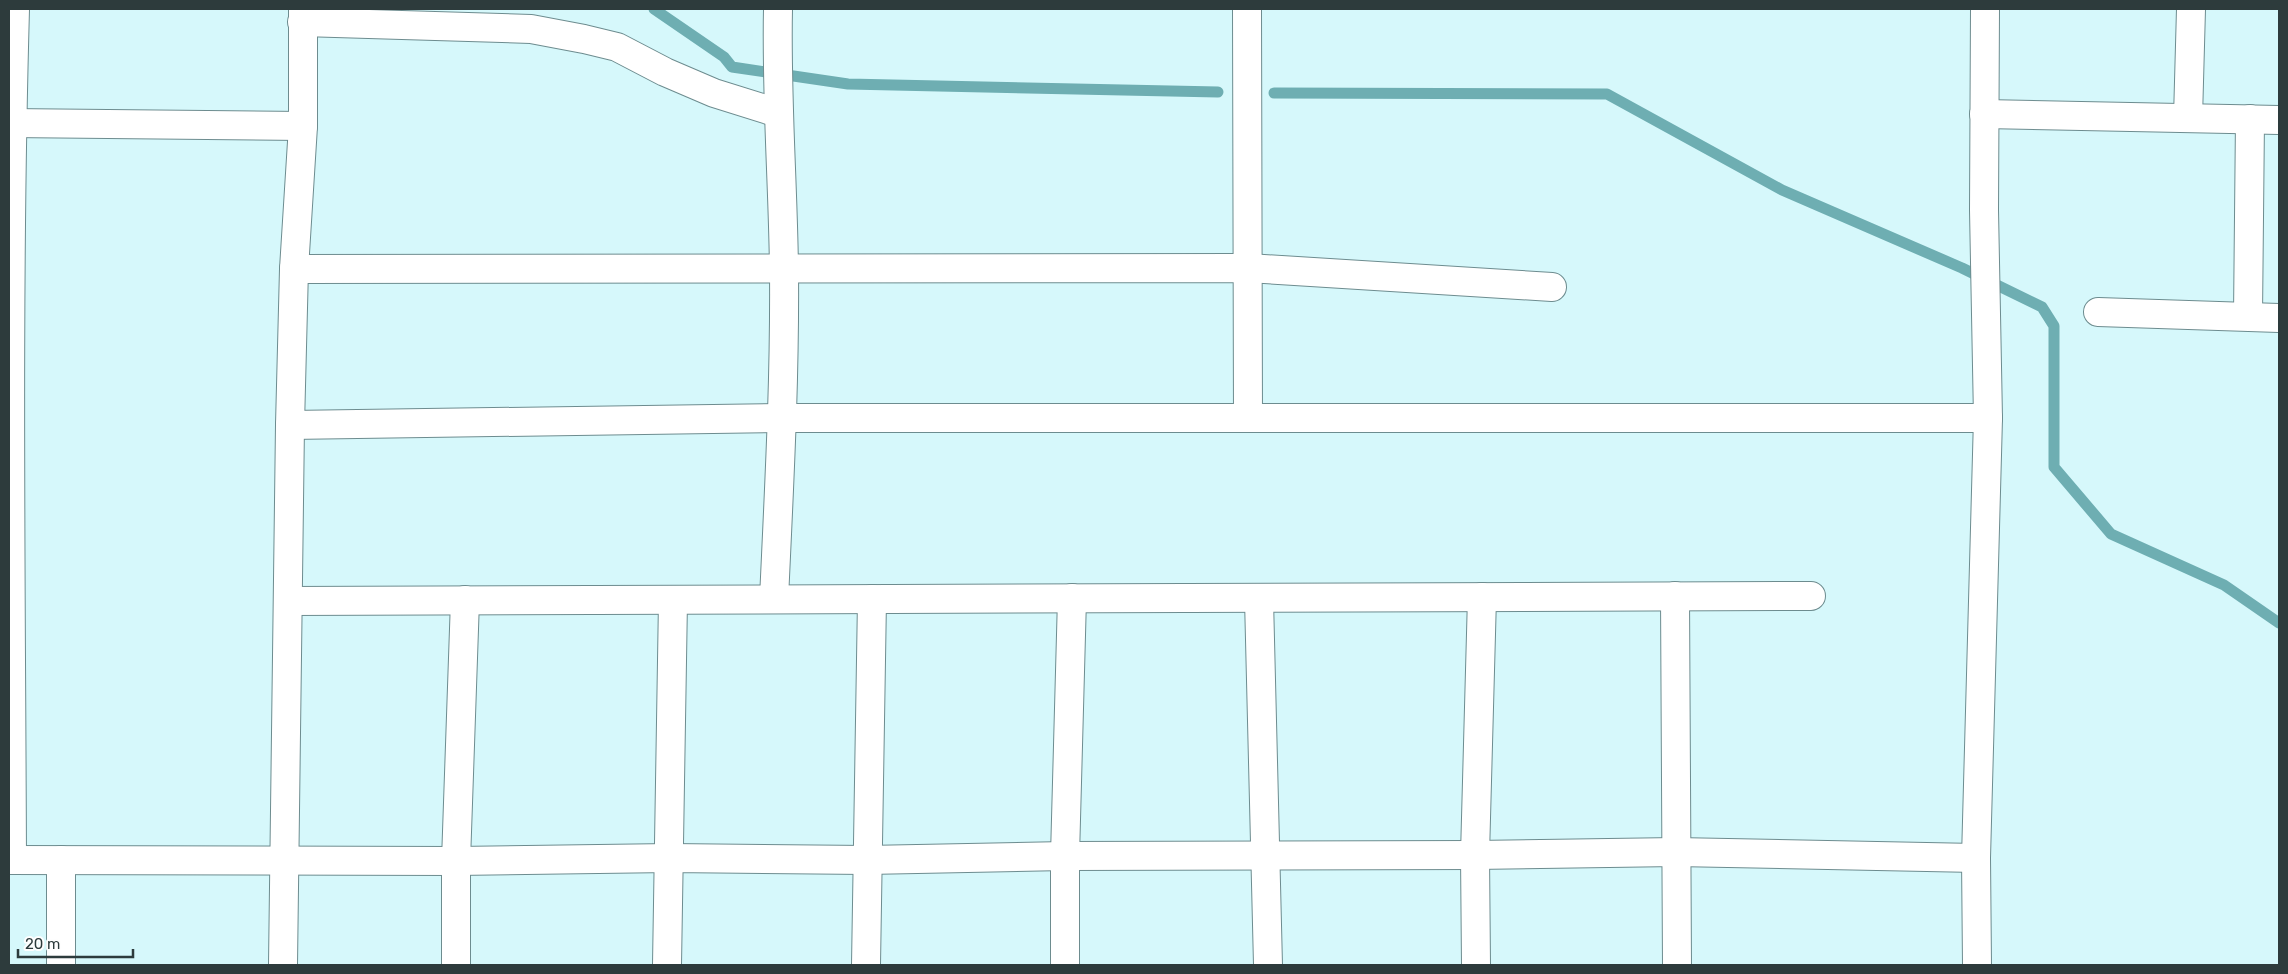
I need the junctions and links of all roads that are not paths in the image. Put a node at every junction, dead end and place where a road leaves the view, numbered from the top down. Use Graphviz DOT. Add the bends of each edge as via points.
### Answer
graph roads {
  1 [pos="15,9"];
  2 [pos="778,9"];
  3 [pos="1248,9"];
  4 [pos="1985,9"];
  5 [pos="2191,9"];
  6 [pos="303,16"];
  7 [pos="778,104"];
  8 [pos="1984,114"];
  9 [pos="2188,118"];
  10 [pos="2250,119"];
  11 [pos="2279,120"];
  12 [pos="10,123"];
  13 [pos="303,126"];
  14 [pos="1248,268"];
  15 [pos="294,269"];
  16 [pos="784,270"];
  17 [pos="1552,287"];
  18 [pos="2098,312"];
  19 [pos="2248,316"];
  20 [pos="2279,318"];
  21 [pos="10,380"];
  22 [pos="1248,417"];
  23 [pos="782,418"];
  24 [pos="1988,418"];
  25 [pos="290,425"];
  26 [pos="1675,596"];
  27 [pos="1811,596"];
  28 [pos="1482,597"];
  29 [pos="1072,598"];
  30 [pos="774,599"];
  31 [pos="872,599"];
  32 [pos="1258,599"];
  33 [pos="465,600"];
  34 [pos="673,600"];
  35 [pos="288,601"];
  36 [pos="10,616"];
  37 [pos="1676,852"];
  38 [pos="1265,854"];
  39 [pos="1475,855"];
  40 [pos="1065,856"];
  41 [pos="670,858"];
  42 [pos="1976,858"];
  43 [pos="284,859"];
  44 [pos="10,860"];
  45 [pos="61,860"];
  46 [pos="867,860"];
  47 [pos="456,861"];
  48 [pos="61,965"];
  49 [pos="283,965"];
  50 [pos="456,965"];
  51 [pos="666,965"];
  52 [pos="866,965"];
  53 [pos="1065,965"];
  54 [pos="1268,965"];
  55 [pos="1476,965"];
  56 [pos="1677,965"];
  57 [pos="1977,965"];
  1 -- 12 [label="street"];
  2 -- 7 [label="street"];
  3 -- 14 [label="street"];
  4 -- 8 [label="street"];
  5 -- 9 [label="street"];
  6 -- 7 [label="street" via="531,30 584,39 617,47 714,93"];
  6 -- 13 [label="street"];
  7 -- 16 [label="street"];
  8 -- 9 [label="street"];
  8 -- 24 [label="street"];
  9 -- 10 [label="street"];
  10 -- 11 [label="street"];
  10 -- 19 [label="street"];
  12 -- 13 [label="street"];
  12 -- 21 [label="street"];
  13 -- 15 [label="street"];
  14 -- 16 [label="street"];
  14 -- 17 [label="street"];
  14 -- 22 [label="street"];
  15 -- 16 [label="street"];
  15 -- 25 [label="street"];
  16 -- 23 [label="street"];
  18 -- 19 [label="street"];
  19 -- 20 [label="street"];
  21 -- 36 [label="street"];
  22 -- 23 [label="street"];
  22 -- 24 [label="street"];
  23 -- 25 [label="street"];
  23 -- 30 [label="street"];
  24 -- 42 [label="street"];
  25 -- 35 [label="street"];
  26 -- 27 [label="street"];
  26 -- 28 [label="street"];
  26 -- 37 [label="street"];
  28 -- 32 [label="street"];
  28 -- 39 [label="street"];
  29 -- 31 [label="street"];
  29 -- 32 [label="street"];
  29 -- 40 [label="street"];
  30 -- 31 [label="street"];
  30 -- 34 [label="street"];
  31 -- 46 [label="street"];
  32 -- 38 [label="street"];
  33 -- 34 [label="street"];
  33 -- 35 [label="street"];
  33 -- 47 [label="street"];
  34 -- 41 [label="street"];
  35 -- 43 [label="street"];
  36 -- 44 [label="street"];
  37 -- 39 [label="street"];
  37 -- 42 [label="street"];
  37 -- 56 [label="street"];
  38 -- 39 [label="street"];
  38 -- 40 [label="street"];
  38 -- 54 [label="street"];
  39 -- 55 [label="street"];
  40 -- 46 [label="street"];
  40 -- 53 [label="street"];
  41 -- 46 [label="street"];
  41 -- 47 [label="street"];
  41 -- 51 [label="street"];
  42 -- 57 [label="street"];
  43 -- 45 [label="street"];
  43 -- 47 [label="street"];
  43 -- 49 [label="street"];
  44 -- 45 [label="street"];
  45 -- 48 [label="street"];
  46 -- 52 [label="street"];
  47 -- 50 [label="street"];
}
